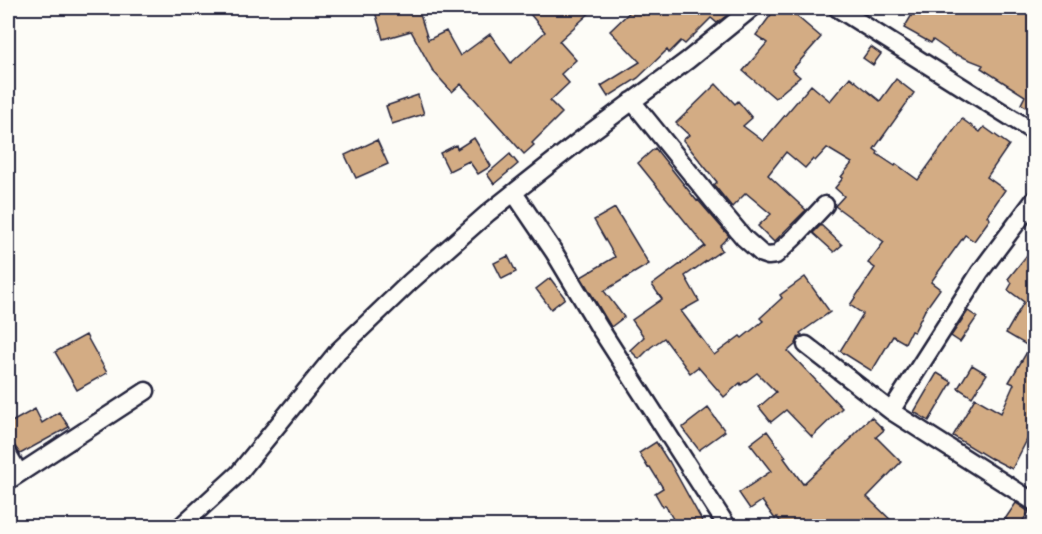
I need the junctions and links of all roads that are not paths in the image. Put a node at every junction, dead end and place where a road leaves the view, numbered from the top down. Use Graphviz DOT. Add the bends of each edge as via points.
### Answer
graph roads {
  1 [pos="752,8"];
  2 [pos="837,8"];
  3 [pos="632,101"];
  4 [pos="1035,132"];
  5 [pos="514,193"];
  6 [pos="1035,200"];
  7 [pos="825,205"];
  8 [pos="806,345"];
  9 [pos="146,391"];
  10 [pos="891,411"];
  11 [pos="8,454"];
  12 [pos="13,477"];
  13 [pos="1035,502"];
  14 [pos="185,523"];
  15 [pos="728,526"];
  1 -- 3 [label="street"];
  2 -- 4 [label="street"];
  3 -- 5 [label="street"];
  3 -- 7 [label="street" via="744,238 762,254 776,255"];
  5 -- 14 [label="street" via="410,282 338,351 238,474"];
  5 -- 15 [label="street"];
  6 -- 10 [label="street" via="980,272"];
  8 -- 10 [label="street"];
  9 -- 12 [label="street"];
  10 -- 13 [label="street"];
  11 -- 12 [label="street"];
}
